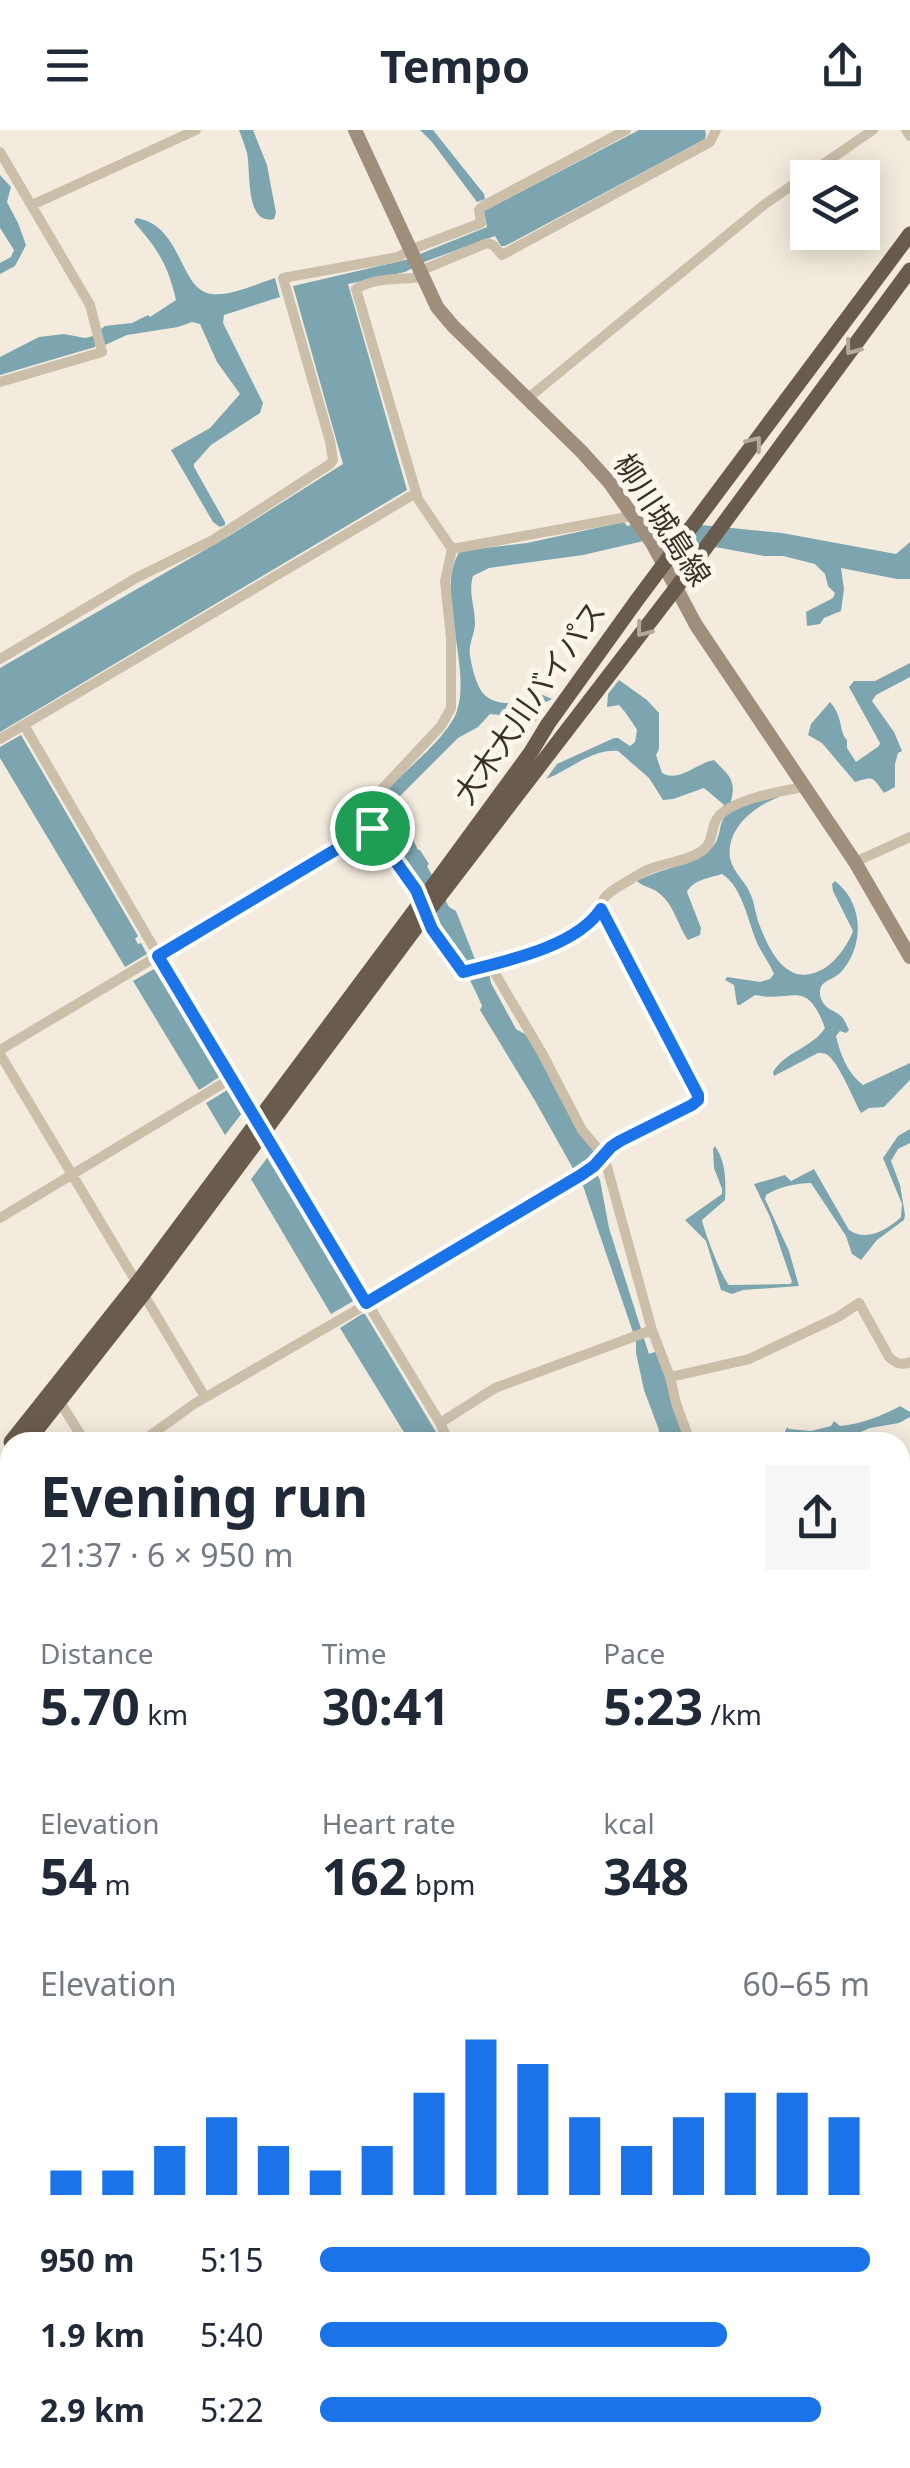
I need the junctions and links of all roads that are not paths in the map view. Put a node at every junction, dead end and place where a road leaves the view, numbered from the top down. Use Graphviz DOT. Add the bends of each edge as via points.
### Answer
graph roads {
  1 [pos="196,130"];
  2 [pos="355,130"];
  3 [pos="626,130"];
  4 [pos="716,130"];
  5 [pos="874,130"];
  6 [pos="906,130"];
  7 [pos="910,136"];
  8 [pos="0,152"];
  9 [pos="32,204"];
  10 [pos="910,234"];
  11 [pos="416,263"];
  12 [pos="910,270"];
  13 [pos="0,382"];
  14 [pos="527,399"];
  15 [pos="416,492"];
  16 [pos="634,518"];
  17 [pos="452,549"];
  18 [pos="663,564"];
  19 [pos="676,588"];
  20 [pos="0,659"];
  21 [pos="24,725"];
  22 [pos="0,739"];
  23 [pos="804,787"];
  24 [pos="372,828"];
  25 [pos="910,836"];
  26 [pos="855,862"];
  27 [pos="442,885"];
  28 [pos="424,906"];
  29 [pos="601,909"];
  30 [pos="158,956"];
  31 [pos="910,957"];
  32 [pos="487,966"];
  33 [pos="0,1052"];
  34 [pos="232,1078"];
  35 [pos="260,1127"];
  36 [pos="604,1156"];
  37 [pos="72,1174"];
  38 [pos="0,1218"];
  39 [pos="141,1287"];
  40 [pos="366,1303"];
  41 [pos="643,1334"];
  42 [pos="910,1362"];
  43 [pos="670,1377"];
  44 [pos="205,1397"];
  45 [pos="60,1402"];
  46 [pos="440,1423"];
  47 [pos="20,1432"];
  48 [pos="35,1432"];
  49 [pos="79,1432"];
  50 [pos="155,1432"];
  51 [pos="444,1432"];
  52 [pos="686,1432"];
  1 -- 9 [label="street"];
  2 -- 11 [label="main road, 柳川城島線"];
  3 -- 11 [label="street" via="483,206 481,223"];
  4 -- 11 [label="street" via="710,142 502,255 487,244"];
  5 -- 14 [label="street" via="765,204"];
  6 -- 7 [label="street"];
  8 -- 9 [label="street"];
  9 -- 13 [label="street" via="90,304 102,352"];
  18 -- 10 [label="highway, 大木大川バイパス, one-way"];
  11 -- 14 [label="main road, 柳川城島線" via="445,318"];
  11 -- 15 [label="street" via="356,289"];
  11 -- 20 [label="street" via="398,257 283,278 330,442 330,464 213,540"];
  12 -- 19 [label="highway, 大木大川バイパス, one-way"];
  14 -- 16 [label="main road, 柳川城島線" via="609,482"];
  15 -- 17 [label="street"];
  15 -- 21 [label="street"];
  16 -- 17 [label="street"];
  16 -- 18 [label="main road, 柳川城島線"];
  17 -- 24 [label="street" via="446,581 451,708 370,802"];
  18 -- 19 [label="main road, 柳川城島線"];
  18 -- 27 [label="highway, 大木大川バイパス"];
  19 -- 23 [label="main road, 柳川城島線"];
  19 -- 27 [label="highway, 大木大川バイパス, one-way"];
  21 -- 22 [label="street"];
  21 -- 30 [label="street"];
  23 -- 26 [label="main road, 柳川城島線"];
  23 -- 29 [label="street" via="767,793 723,813 704,850 650,868 605,897"];
  24 -- 28 [label="street"];
  24 -- 30 [label="street"];
  25 -- 26 [label="street"];
  26 -- 31 [label="main road, 柳川城島線"];
  27 -- 28 [label="highway, 大木大川バイパス"];
  28 -- 32 [label="street" via="463,972"];
  28 -- 35 [label="highway, 大木大川バイパス"];
  29 -- 32 [label="street" via="554,945"];
  29 -- 36 [label="street" via="698,1095 692,1105"];
  30 -- 33 [label="street"];
  30 -- 34 [label="street"];
  32 -- 36 [label="street" via="582,1130"];
  33 -- 37 [label="street"];
  34 -- 35 [label="street"];
  34 -- 37 [label="street"];
  35 -- 39 [label="highway, 大木大川バイパス"];
  35 -- 40 [label="street"];
  36 -- 40 [label="street"];
  36 -- 41 [label="street"];
  37 -- 38 [label="street"];
  37 -- 39 [label="street"];
  39 -- 44 [label="street"];
  39 -- 45 [label="highway, 大木大川バイパス"];
  39 -- 47 [label="highway, 大木大川バイパス"];
  40 -- 44 [label="street"];
  40 -- 46 [label="street"];
  41 -- 43 [label="street"];
  41 -- 46 [label="street" via="495,1388"];
  42 -- 43 [label="street" via="888,1357 859,1302 749,1359"];
  43 -- 52 [label="street"];
  44 -- 50 [label="street"];
  45 -- 48 [label="highway, 大木大川バイパス"];
  45 -- 49 [label="street"];
  46 -- 51 [label="street"];
}
